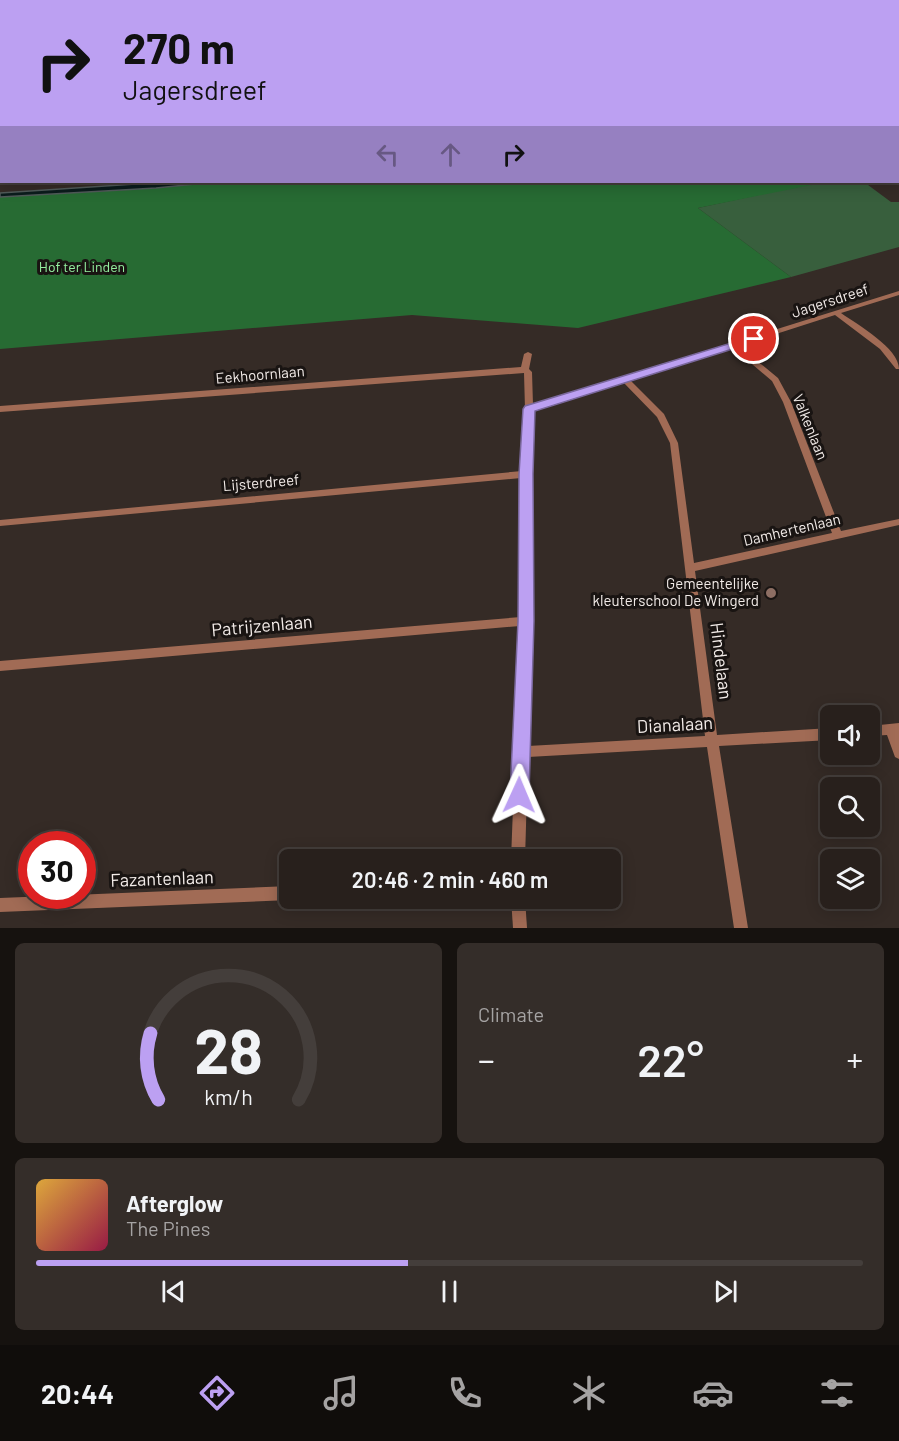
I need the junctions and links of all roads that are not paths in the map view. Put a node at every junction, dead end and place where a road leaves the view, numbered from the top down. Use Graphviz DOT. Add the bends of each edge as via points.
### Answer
graph roads {
  1 [pos="899,293"];
  2 [pos="836,313"];
  3 [pos="734,345"];
  4 [pos="528,354"];
  5 [pos="899,367"];
  6 [pos="524,368"];
  7 [pos="625,379"];
  8 [pos="529,409"];
  9 [pos="0,410"];
  10 [pos="526,474"];
  11 [pos="899,522"];
  12 [pos="0,524"];
  13 [pos="838,535"];
  14 [pos="691,568"];
  15 [pos="526,621"];
  16 [pos="0,666"];
  17 [pos="895,729"];
  18 [pos="880,730"];
  19 [pos="820,735"];
  20 [pos="712,741"];
  21 [pos="520,752"];
  22 [pos="899,753"];
  23 [pos="518,849"];
  24 [pos="279,893"];
  25 [pos="0,905"];
  26 [pos="519,909"];
  27 [pos="520,928"];
  28 [pos="741,928"];
  1 -- 2 [label="street, Jagersdreef"];
  2 -- 3 [label="street, Jagersdreef"];
  2 -- 5 [label="street" via="883,347"];
  3 -- 7 [label="street, Jagersdreef"];
  3 -- 13 [label="street, Valkenlaan" via="775,380 788,402"];
  4 -- 6 [label="street"];
  6 -- 8 [label="street" via="528,372"];
  6 -- 9 [label="street, Eekhoornlaan"];
  7 -- 8 [label="street, Jagersdreef"];
  7 -- 14 [label="street, Hindelaan" via="661,416 674,443"];
  8 -- 10 [label="street"];
  10 -- 12 [label="street, Lijsterdreef"];
  10 -- 15 [label="street"];
  11 -- 13 [label="street, Damhertenlaan"];
  13 -- 14 [label="street, Damhertenlaan"];
  14 -- 20 [label="street, Hindelaan"];
  15 -- 16 [label="street, Patrijzenlaan"];
  15 -- 21 [label="street"];
  17 -- 18 [label="street"];
  17 -- 22 [label="street"];
  19 -- 20 [label="street, Dianalaan"];
  20 -- 21 [label="street, Dianalaan"];
  20 -- 28 [label="street, Hindelaan"];
  21 -- 23 [label="street"];
  24 -- 25 [label="street, Fazantenlaan"];
  26 -- 27 [label="street"];
}
